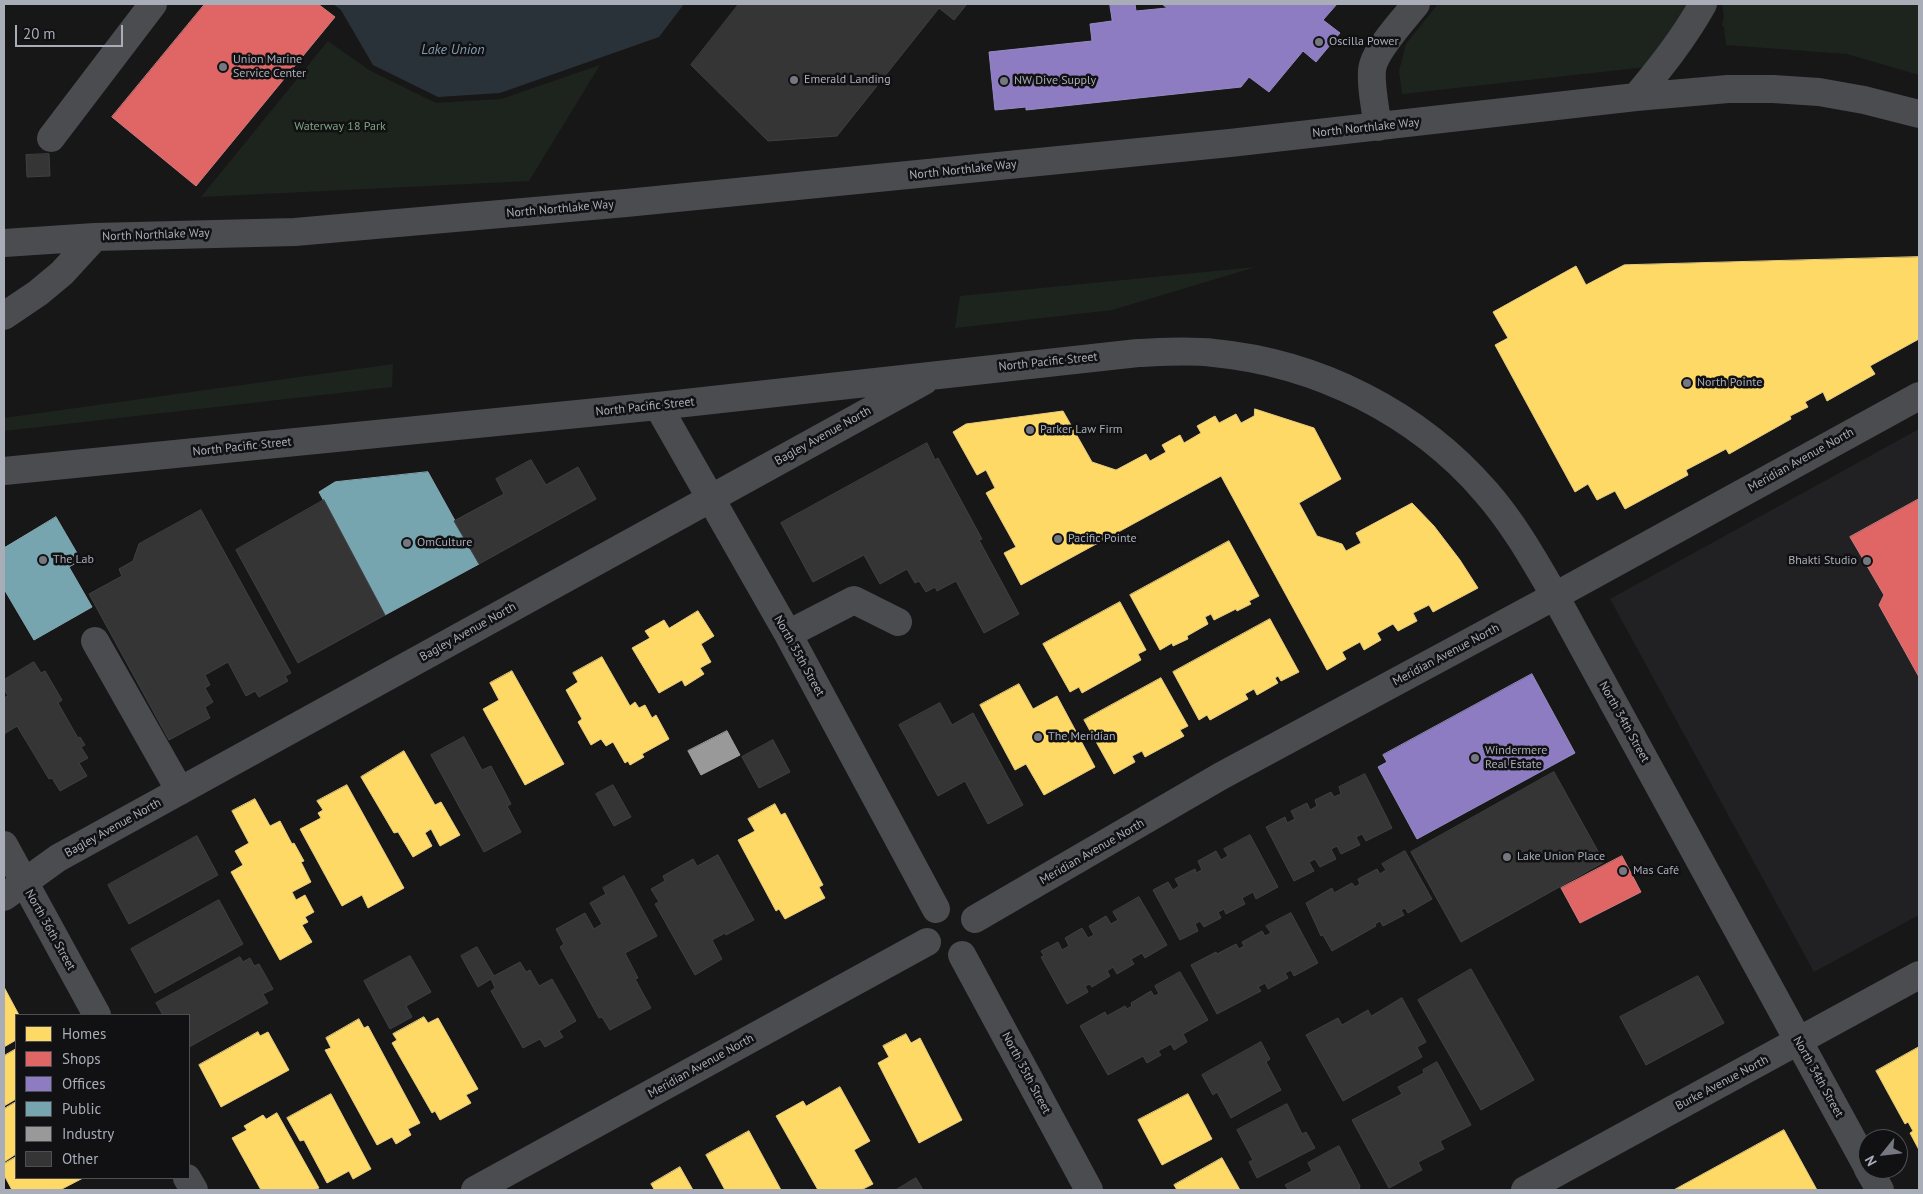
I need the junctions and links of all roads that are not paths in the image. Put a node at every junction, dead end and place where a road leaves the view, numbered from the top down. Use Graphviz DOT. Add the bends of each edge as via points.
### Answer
graph roads {
  1 [pos="153,4"];
  2 [pos="1416,4"];
  3 [pos="1703,4"];
  4 [pos="1636,97"];
  5 [pos="1919,114"];
  6 [pos="1378,127"];
  7 [pos="51,138"];
  8 [pos="95,237"];
  9 [pos="4,243"];
  10 [pos="4,316"];
  11 [pos="1286,366"];
  12 [pos="937,374"];
  13 [pos="1919,396"];
  14 [pos="658,406"];
  15 [pos="4,471"];
  16 [pos="711,497"];
  17 [pos="1555,596"];
  18 [pos="898,622"];
  19 [pos="788,634"];
  20 [pos="95,642"];
  21 [pos="180,791"];
  22 [pos="4,845"];
  23 [pos="14,890"];
  24 [pos="936,909"];
  25 [pos="975,919"];
  26 [pos="927,942"];
  27 [pos="962,955"];
  28 [pos="1919,975"];
  29 [pos="96,1014"];
  30 [pos="1798,1041"];
  31 [pos="1858,1151"];
  32 [pos="1874,1179"];
  33 [pos="475,1190"];
  34 [pos="1089,1190"];
  35 [pos="1525,1190"];
  36 [pos="1880,1190"];
  1 -- 7 [label="street"];
  2 -- 6 [label="street" via="1372,65"];
  3 -- 4 [label="street" via="1670,57"];
  4 -- 5 [label="street, North Northlake Way" via="1728,88 1773,89 1819,92"];
  4 -- 6 [label="street, North Northlake Way"];
  6 -- 8 [label="street, North Northlake Way" via="626,203 295,232"];
  8 -- 9 [label="street, North Northlake Way"];
  8 -- 10 [label="street" via="62,273"];
  11 -- 12 [label="street, North Pacific Street" via="1231,355 1176,351"];
  11 -- 17 [label="street, North 34th Street" via="1324,378 1395,414 1459,463 1521,538"];
  12 -- 14 [label="street, North Pacific Street"];
  12 -- 16 [label="street, Bagley Avenue North"];
  13 -- 17 [label="street, Meridian Avenue North"];
  14 -- 15 [label="street, North Pacific Street"];
  14 -- 16 [label="street, North 35th Street"];
  16 -- 19 [label="street, North 35th Street"];
  16 -- 21 [label="street, Bagley Avenue North"];
  17 -- 25 [label="street, Meridian Avenue North" via="1221,776"];
  17 -- 30 [label="street, North 34th Street"];
  18 -- 19 [label="street" via="854,600"];
  19 -- 24 [label="street, North 35th Street"];
  20 -- 21 [label="street"];
  21 -- 23 [label="street, Bagley Avenue North" via="58,858"];
  22 -- 23 [label="street, North 36th Street"];
  23 -- 29 [label="street, North 36th Street"];
  24 -- 25 [label="street" via="960,905"];
  24 -- 26 [label="street" via="926,922"];
  25 -- 27 [label="street" via="978,934 975,943"];
  26 -- 27 [label="street" via="936,953 944,956"];
  26 -- 33 [label="street, Meridian Avenue North"];
  27 -- 34 [label="street, North 35th Street"];
  28 -- 30 [label="street, Burke Avenue North"];
  30 -- 31 [label="street, North 34th Street"];
  30 -- 35 [label="street, Burke Avenue North"];
  32 -- 36 [label="street, North 34th Street"];
}
